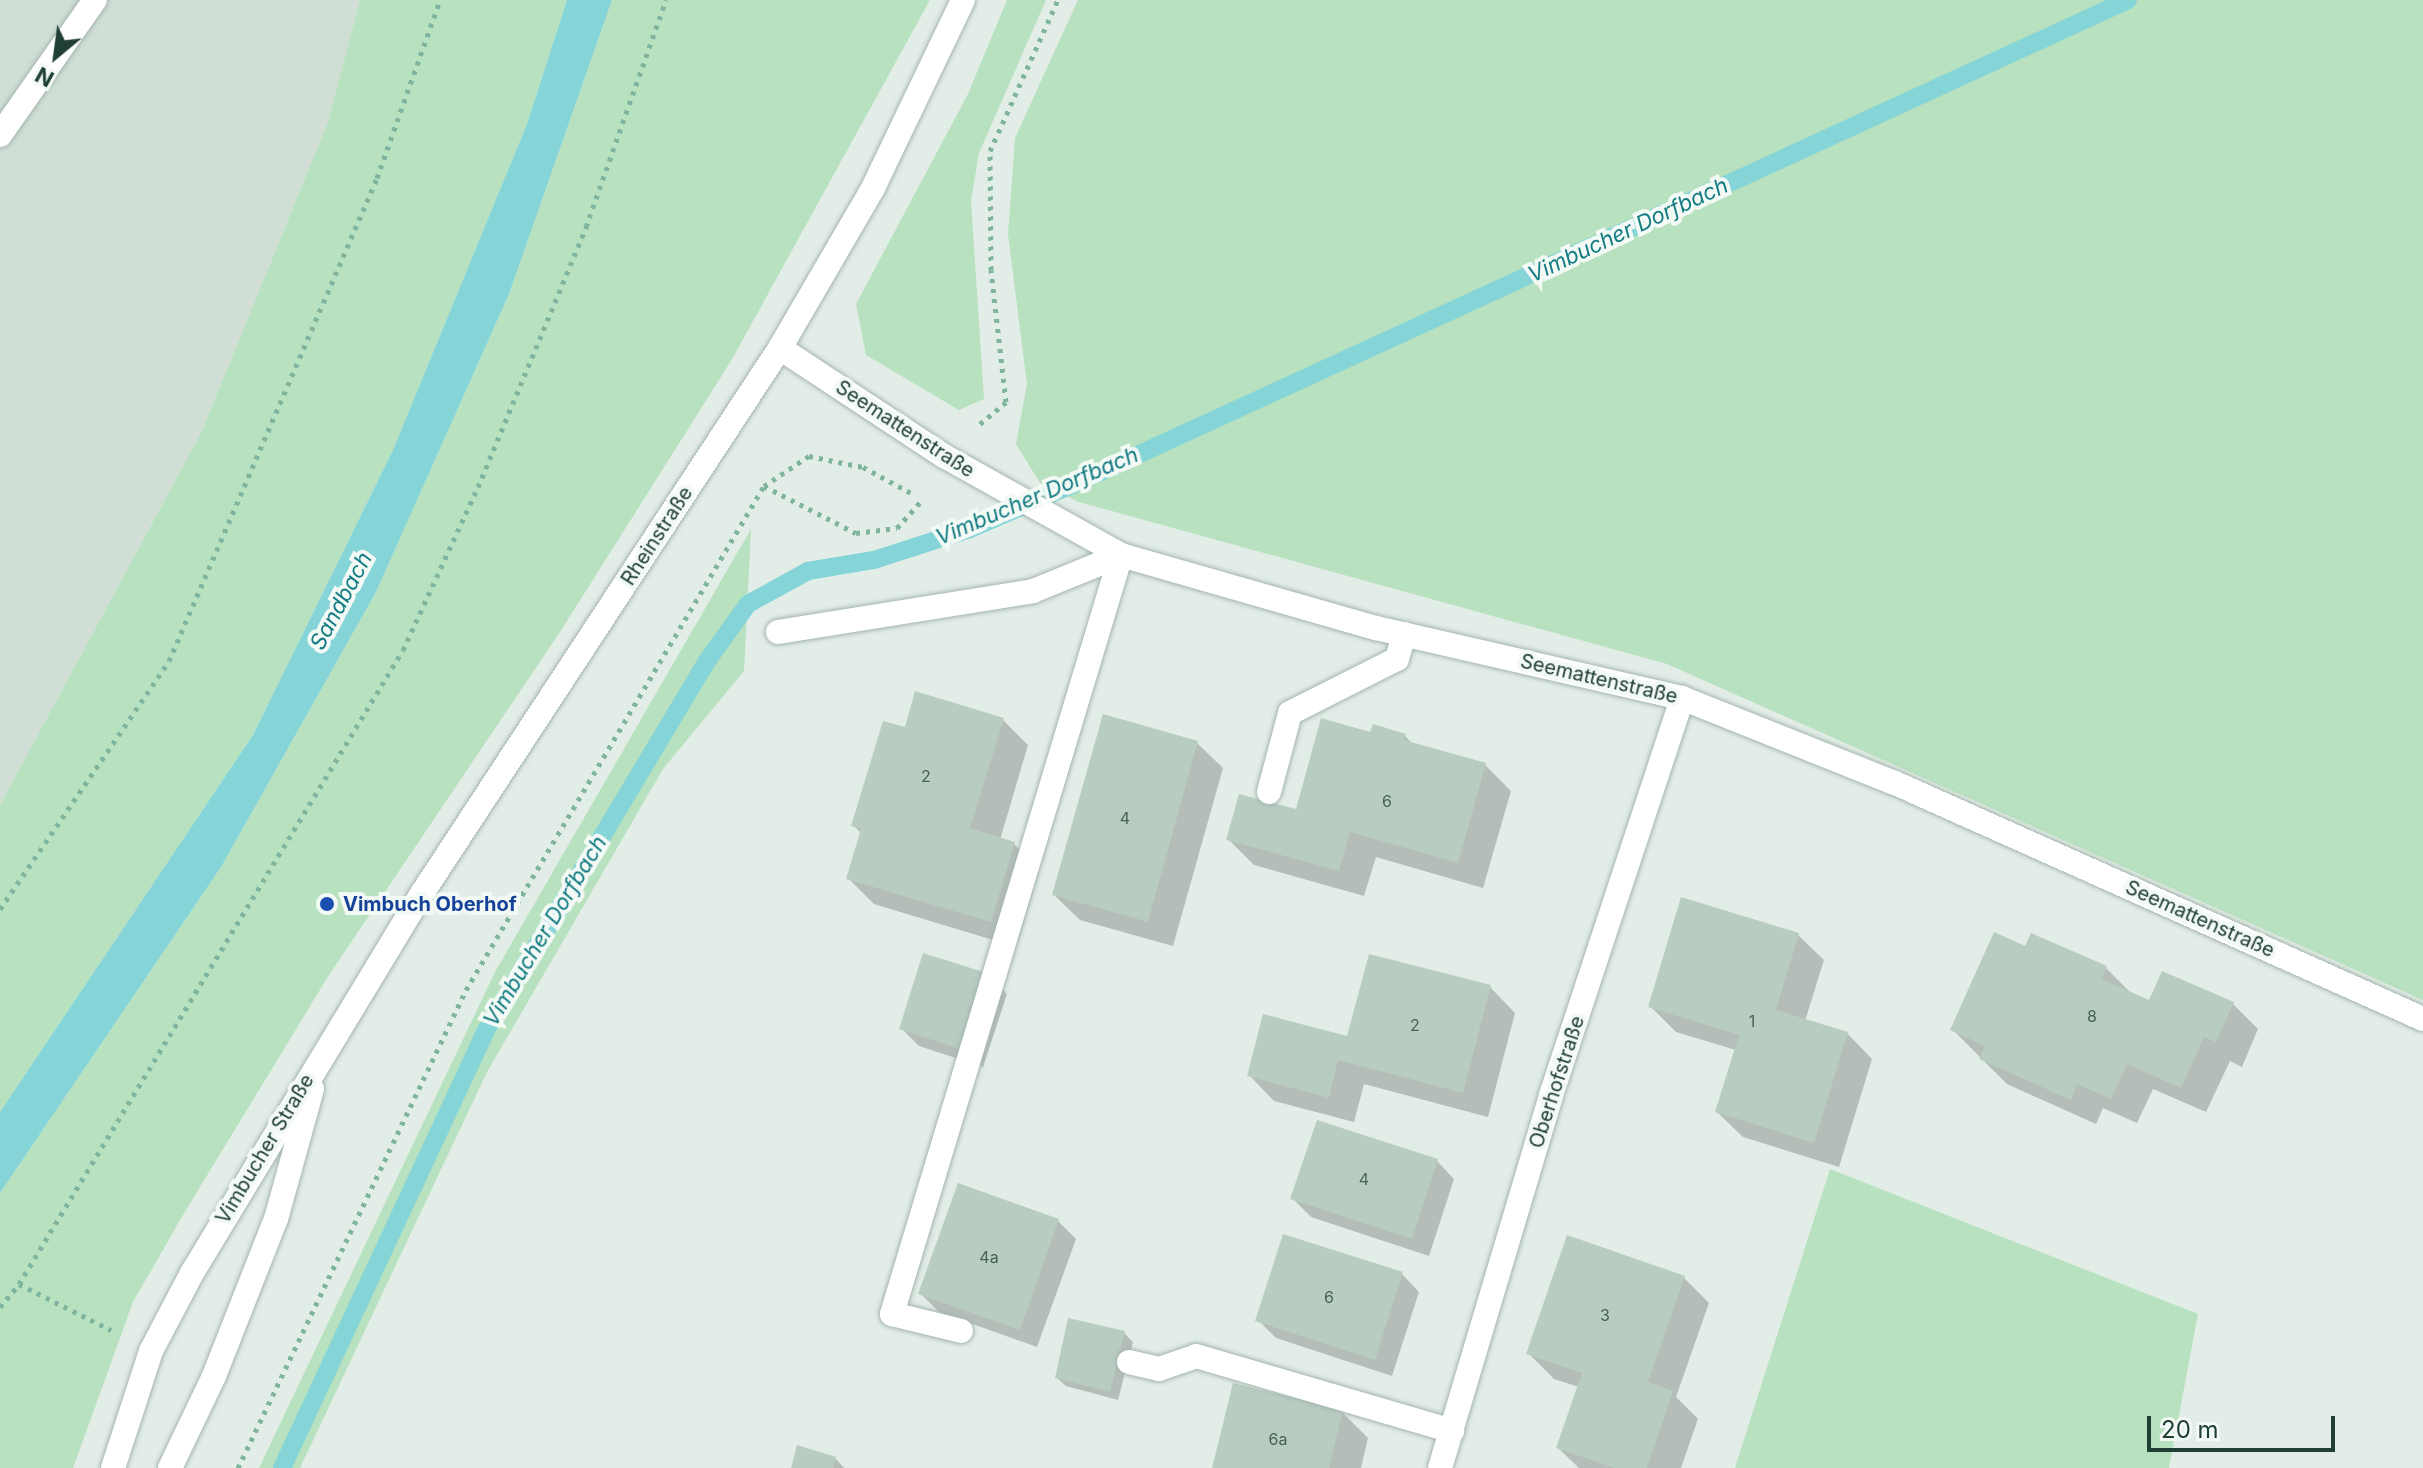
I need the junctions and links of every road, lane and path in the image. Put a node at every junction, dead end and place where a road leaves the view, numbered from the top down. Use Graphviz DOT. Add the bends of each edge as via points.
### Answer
graph roads {
  1 [pos="95,0"];
  2 [pos="440,0"];
  3 [pos="666,0"];
  4 [pos="963,0"];
  5 [pos="1058,0"];
  6 [pos="0,135"];
  7 [pos="780,348"];
  8 [pos="944,456"];
  9 [pos="764,486"];
  10 [pos="922,500"];
  11 [pos="1121,555"];
  12 [pos="778,632"];
  13 [pos="1404,634"];
  14 [pos="1682,698"];
  15 [pos="1269,792"];
  16 [pos="0,909"];
  17 [pos="2423,1019"];
  18 [pos="321,1056"];
  19 [pos="0,1307"];
  20 [pos="961,1331"];
  21 [pos="1129,1362"];
  22 [pos="1452,1431"];
  23 [pos="113,1468"];
  24 [pos="170,1468"];
  25 [pos="238,1468"];
  26 [pos="1440,1468"];
  1 -- 6 [label="street"];
  2 -- 16 [label="path" via="377,178 169,661"];
  3 -- 19 [label="path" via="586,227 478,487 403,650 35,1258"];
  4 -- 7 [label="street, Rheinstraße" via="873,188"];
  5 -- 8 [label="path" via="990,151 991,270 1006,402"];
  7 -- 8 [label="street, Seemattenstraße"];
  7 -- 18 [label="street, Rheinstraße"];
  8 -- 10 [label="path"];
  8 -- 11 [label="street, Seemattenstraße"];
  9 -- 10 [label="path" via="809,456 863,467"];
  9 -- 10 [label="path" via="856,533 897,528 912,518"];
  9 -- 25 [label="path" via="466,990"];
  11 -- 12 [label="street" via="1033,591"];
  11 -- 13 [label="street, Seemattenstraße"];
  11 -- 20 [label="street" via="892,1314"];
  13 -- 14 [label="street, Seemattenstraße"];
  13 -- 15 [label="street" via="1397,659 1290,713"];
  14 -- 17 [label="street, Seemattenstraße" via="1895,783"];
  14 -- 22 [label="street, Oberhofstraße" via="1551,1095"];
  18 -- 23 [label="street, Vimbucher Straße" via="151,1351"];
  18 -- 24 [label="street, Vimbucher Straße" via="276,1219 214,1376"];
  21 -- 22 [label="street" via="1159,1369 1196,1356"];
  22 -- 26 [label="street, Oberhofstraße"];
}
